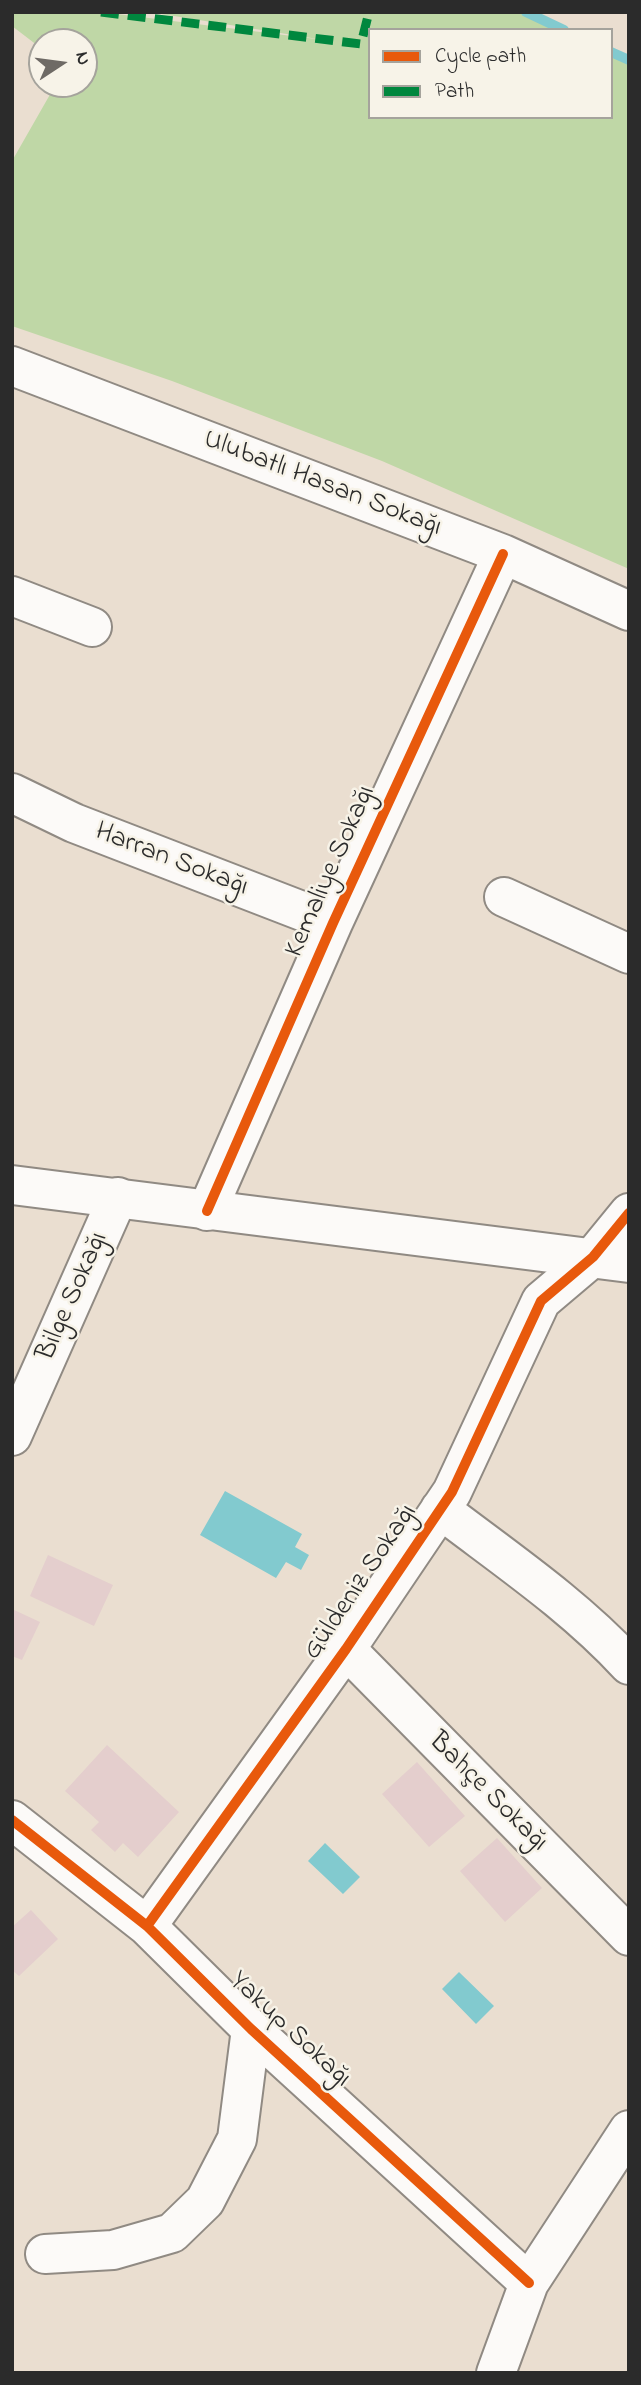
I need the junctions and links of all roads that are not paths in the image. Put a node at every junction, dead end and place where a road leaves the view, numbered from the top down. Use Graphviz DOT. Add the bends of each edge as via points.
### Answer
graph roads {
  1 [pos="12,366"];
  2 [pos="503,554"];
  3 [pos="12,596"];
  4 [pos="629,611"];
  5 [pos="92,627"];
  6 [pos="12,793"];
  7 [pos="504,897"];
  8 [pos="333,923"];
  9 [pos="629,954"];
  10 [pos="12,1185"];
  11 [pos="118,1197"];
  12 [pos="207,1211"];
  13 [pos="629,1213"];
  14 [pos="611,1260"];
  15 [pos="12,1436"];
  16 [pos="440,1509"];
  17 [pos="346,1649"];
  18 [pos="629,1665"];
  19 [pos="12,1820"];
  20 [pos="147,1926"];
  21 [pos="629,1936"];
  22 [pos="251,2029"];
  23 [pos="629,2130"];
  24 [pos="46,2254"];
  25 [pos="529,2283"];
  26 [pos="496,2373"];
  1 -- 2 [label="street, Ulubatlı Hasan Sokağı"];
  2 -- 4 [label="street, Ulubatlı Hasan Sokağı"];
  2 -- 8 [label="street, Kemaliye Sokağı"];
  3 -- 5 [label="street"];
  6 -- 8 [label="street, Harran Sokağı" via="74,823"];
  7 -- 9 [label="street"];
  8 -- 12 [label="street, Kemaliye Sokağı"];
  10 -- 11 [label="street"];
  11 -- 12 [label="street"];
  11 -- 15 [label="street, Bilge Sokağı"];
  12 -- 14 [label="street"];
  13 -- 14 [label="street, Güldeniz Sokağı"];
  14 -- 16 [label="street, Güldeniz Sokağı" via="541,1301"];
  16 -- 17 [label="street, Güldeniz Sokağı"];
  16 -- 18 [label="street" via="561,1602"];
  17 -- 20 [label="street, Güldeniz Sokağı"];
  17 -- 21 [label="street, Bahçe Sokağı"];
  19 -- 20 [label="street, Yakup Sokağı"];
  20 -- 22 [label="street, Yakup Sokağı"];
  22 -- 24 [label="street" via="237,2139 205,2201 172,2233 113,2250"];
  22 -- 25 [label="street, Yakup Sokağı"];
  23 -- 25 [label="street"];
  25 -- 26 [label="street"];
}
